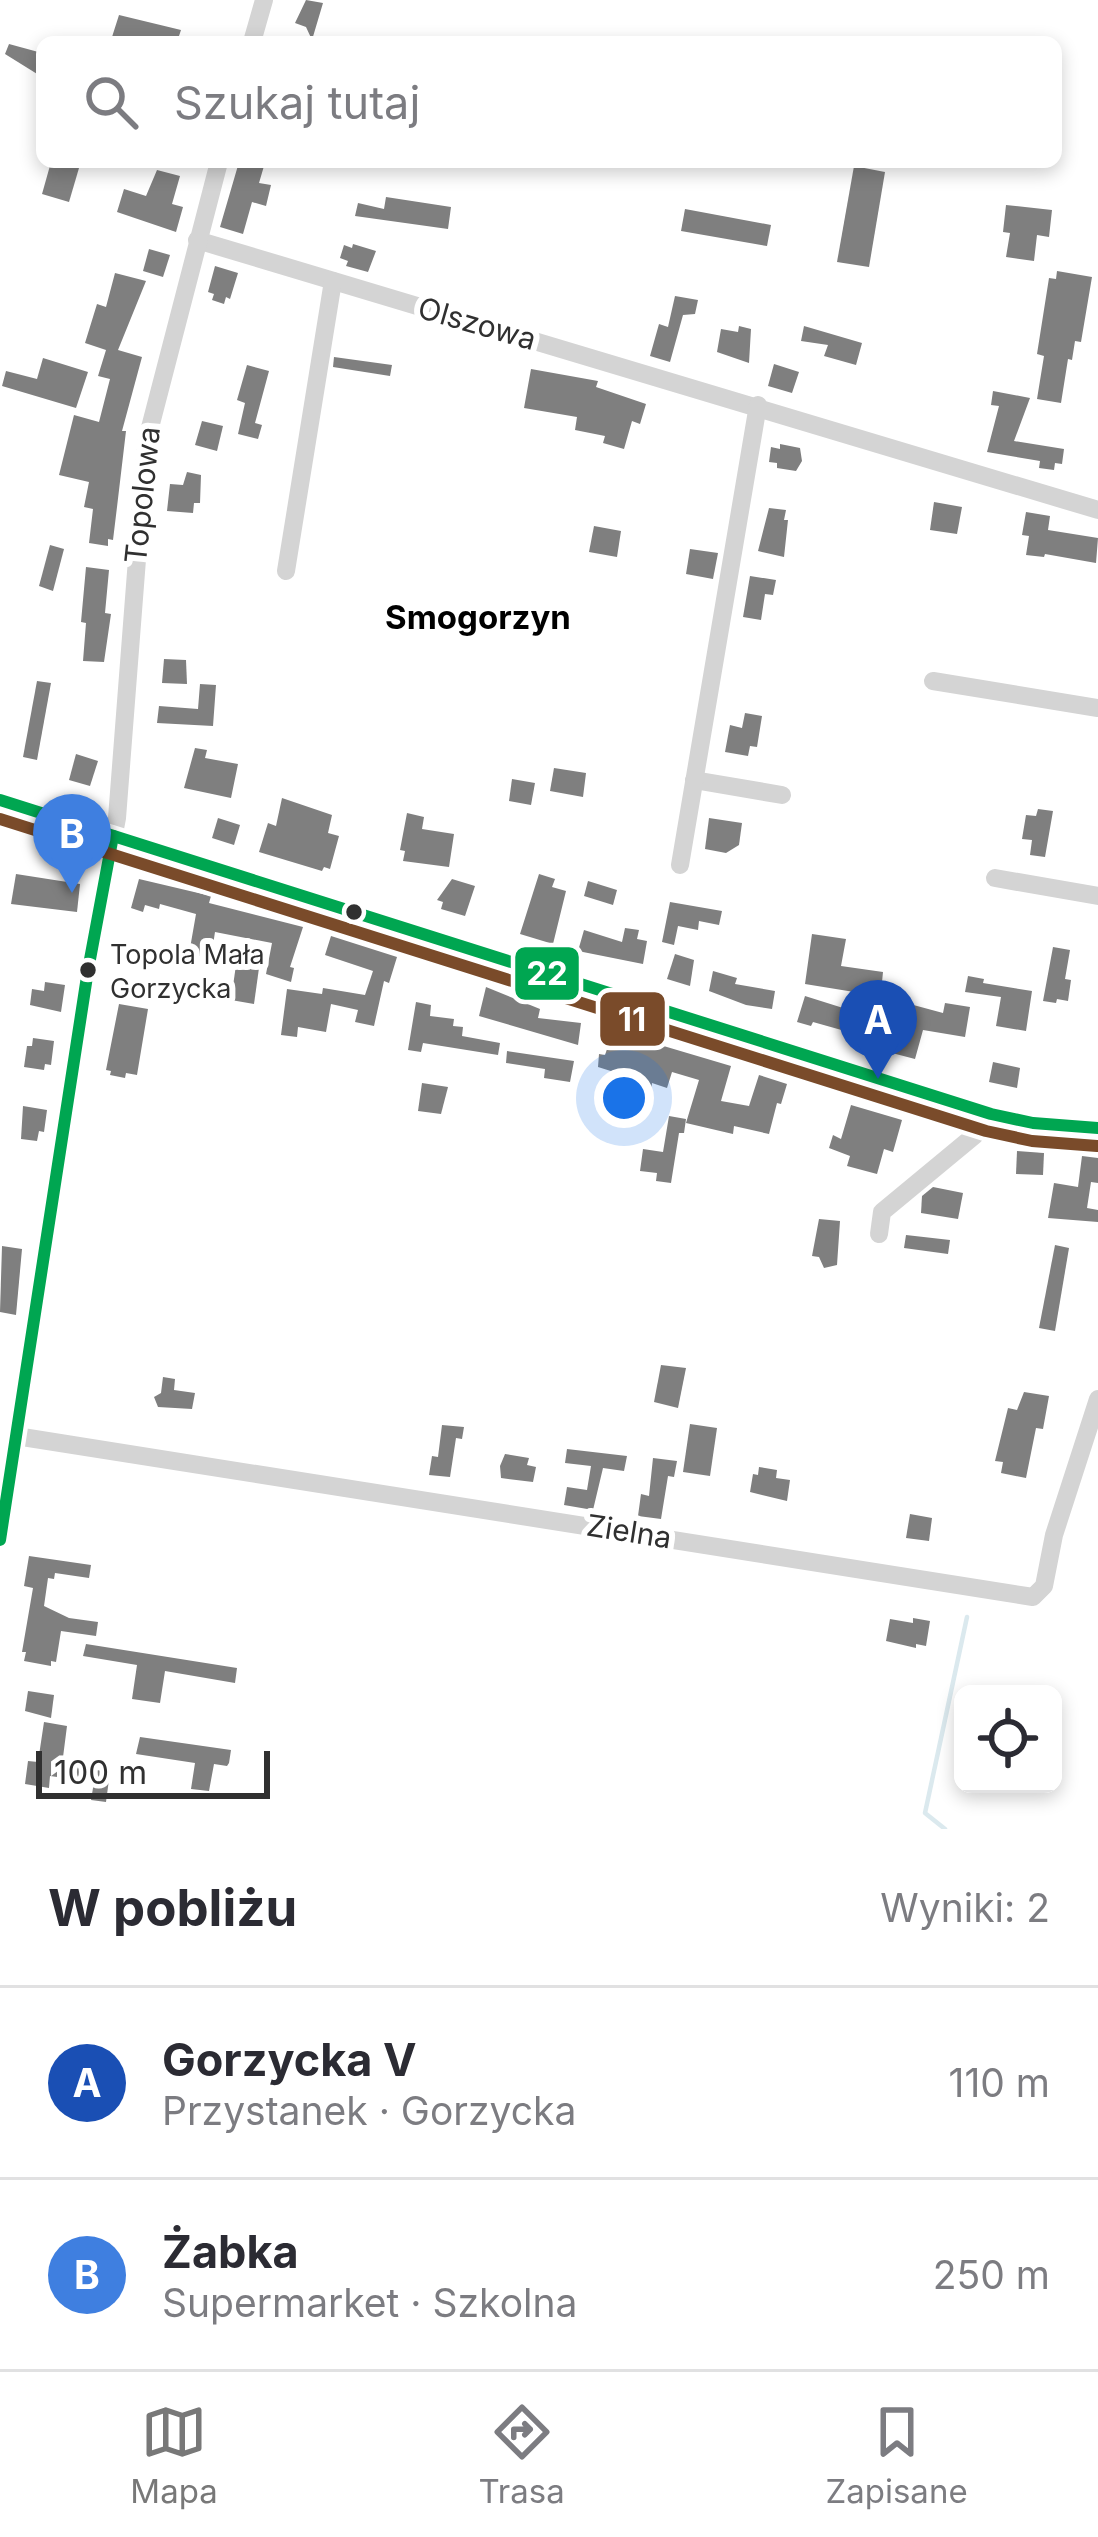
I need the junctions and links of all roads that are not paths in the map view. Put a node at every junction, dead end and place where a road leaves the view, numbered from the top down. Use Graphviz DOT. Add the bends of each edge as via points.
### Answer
graph roads {
  1 [pos="264,0"];
  2 [pos="254,36"];
  3 [pos="217,168"];
  4 [pos="197,240"];
  5 [pos="333,281"];
  6 [pos="758,405"];
  7 [pos="1098,510"];
  8 [pos="286,571"];
  9 [pos="933,681"];
  10 [pos="1098,708"];
  11 [pos="694,780"];
  12 [pos="782,795"];
  13 [pos="0,800"];
  14 [pos="113,836"];
  15 [pos="680,865"];
  16 [pos="995,878"];
  17 [pos="1098,896"];
  18 [pos="983,1112"];
  19 [pos="1098,1128"];
  20 [pos="879,1234"];
  21 [pos="1098,1399"];
  22 [pos="16,1436"];
  23 [pos="0,1540"];
  1 -- 2 [label="street"];
  3 -- 4 [label="street, Topolowa"];
  4 -- 5 [label="street, Olszowa"];
  4 -- 14 [label="street, Topolowa" via="146,443"];
  5 -- 6 [label="street, Olszowa"];
  5 -- 8 [label="street"];
  6 -- 7 [label="street, Olszowa"];
  6 -- 11 [label="street"];
  9 -- 10 [label="street"];
  11 -- 12 [label="street"];
  11 -- 15 [label="street"];
  13 -- 14 [label="street"];
  14 -- 18 [label="street"];
  14 -- 22 [label="street, Topolowa"];
  16 -- 17 [label="street"];
  18 -- 19 [label="street"];
  18 -- 20 [label="street" via="975,1135 882,1212"];
  21 -- 22 [label="street, Zielna" via="1044,1586 1034,1597"];
  22 -- 23 [label="street, Topolowa"];
}
